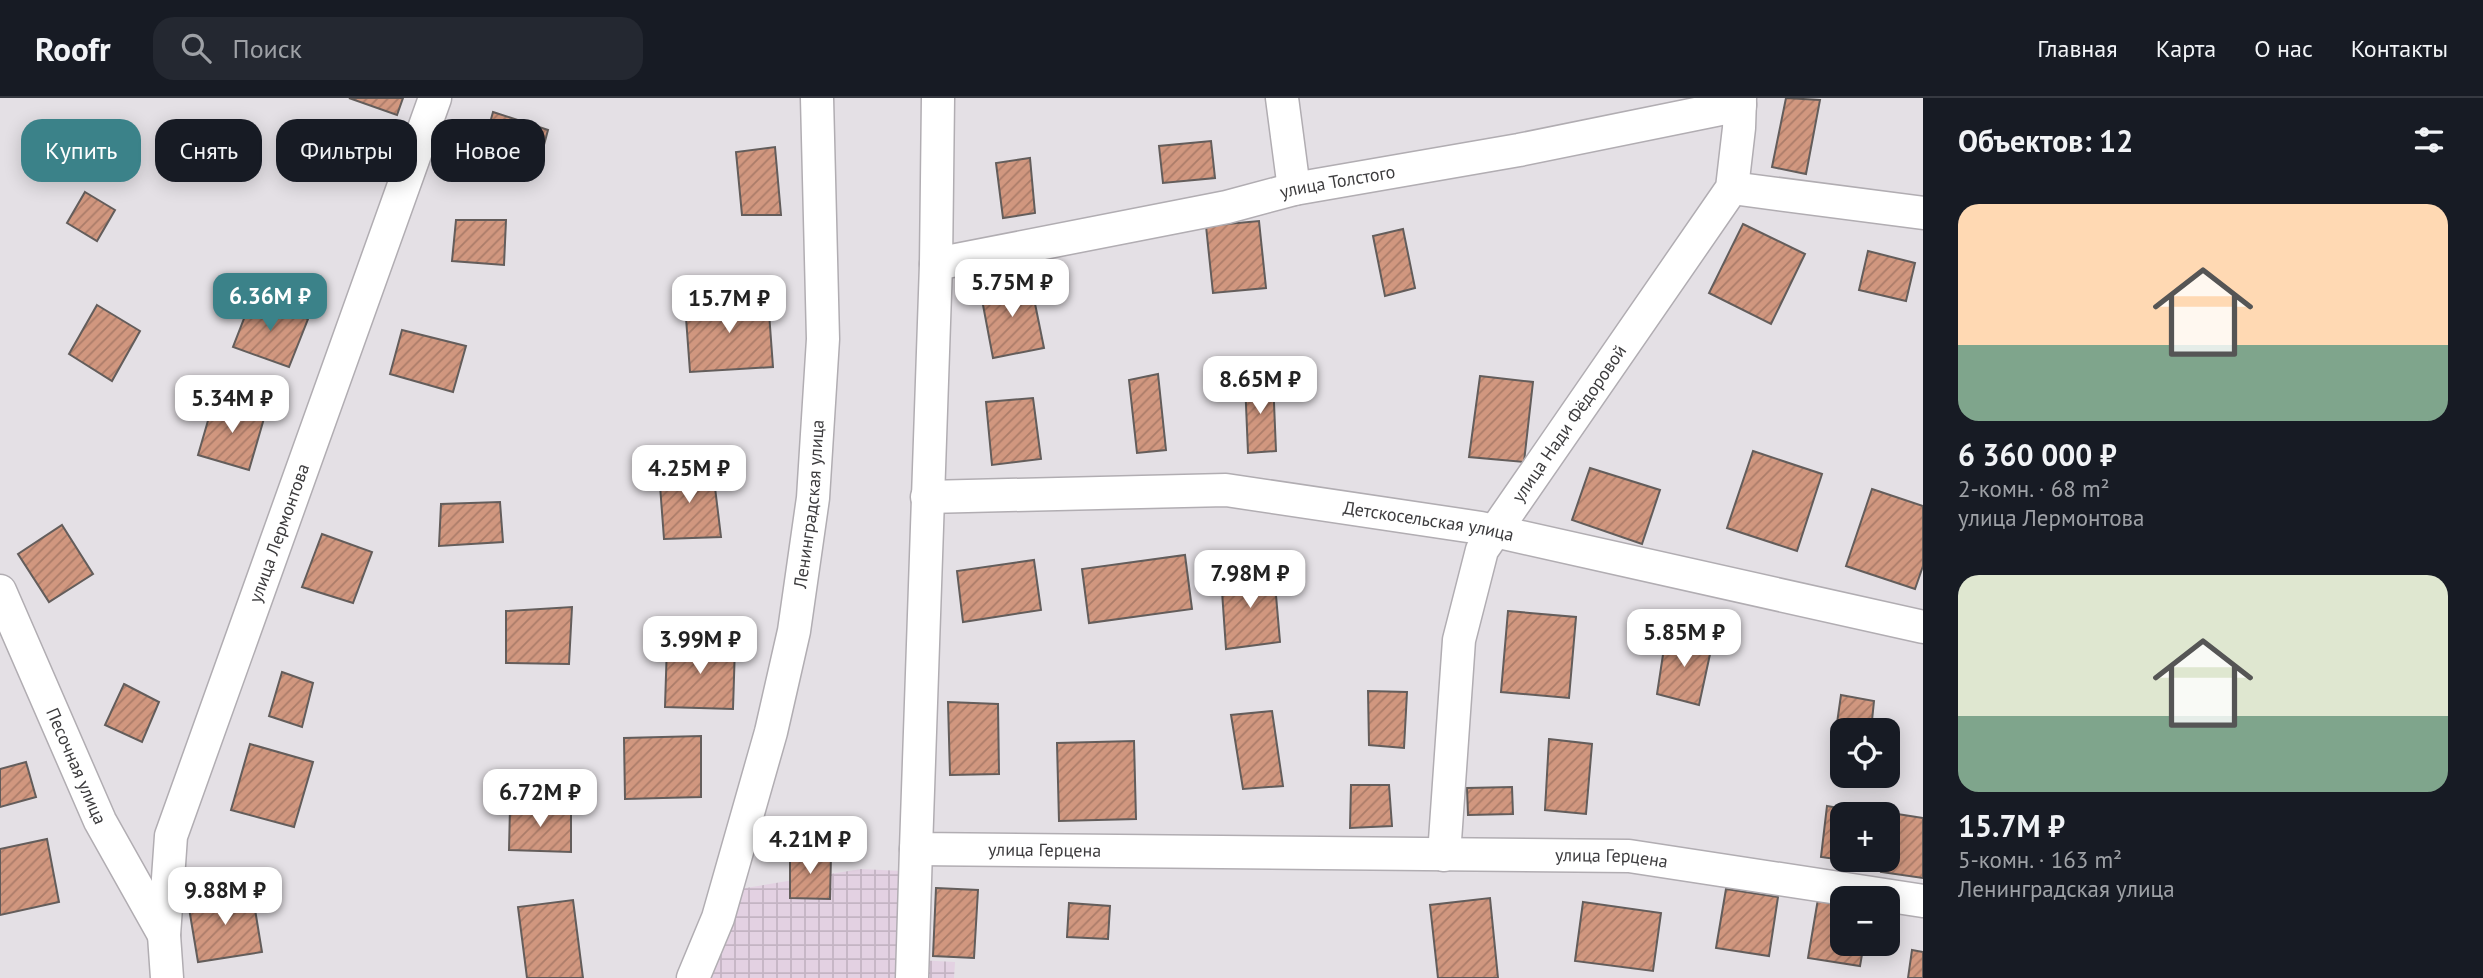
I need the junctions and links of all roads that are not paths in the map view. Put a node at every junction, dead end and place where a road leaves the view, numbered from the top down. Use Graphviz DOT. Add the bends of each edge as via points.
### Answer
graph roads {
  1 [pos="435,98"];
  2 [pos="817,98"];
  3 [pos="938,98"];
  4 [pos="1282,98"];
  5 [pos="1740,102"];
  6 [pos="1732,188"];
  7 [pos="1294,189"];
  8 [pos="1923,213"];
  9 [pos="936,264"];
  10 [pos="927,497"];
  11 [pos="1494,531"];
  12 [pos="0,591"];
  13 [pos="1923,627"];
  14 [pos="916,849"];
  15 [pos="1444,855"];
  16 [pos="1923,901"];
  17 [pos="164,934"];
  18 [pos="167,978"];
  19 [pos="693,978"];
  20 [pos="912,978"];
  1 -- 17 [label="street, улица Лермонтова" via="171,836"];
  2 -- 19 [label="street, Ленинградская улица" via="823,340 813,498 794,631 771,732 718,918"];
  3 -- 9 [label="street"];
  4 -- 7 [label="street"];
  5 -- 6 [label="street, улица Нади Фёдоровой"];
  5 -- 7 [label="street, улица Толстого" via="1519,150"];
  6 -- 8 [label="street"];
  6 -- 11 [label="street, улица Нади Фёдоровой"];
  7 -- 9 [label="street, улица Толстого" via="1227,207"];
  9 -- 10 [label="street"];
  10 -- 11 [label="street, Детскосельская улица" via="1226,490"];
  10 -- 14 [label="street"];
  11 -- 13 [label="street, Детскосельская улица"];
  11 -- 15 [label="street, улица Нади Фёдоровой" via="1482,550 1459,640"];
  12 -- 17 [label="street, Песочная улица" via="100,821"];
  14 -- 15 [label="street, улица Герцена"];
  14 -- 20 [label="street"];
  15 -- 16 [label="street, улица Герцена" via="1629,856"];
  17 -- 18 [label="street, улица Лермонтова"];
}
